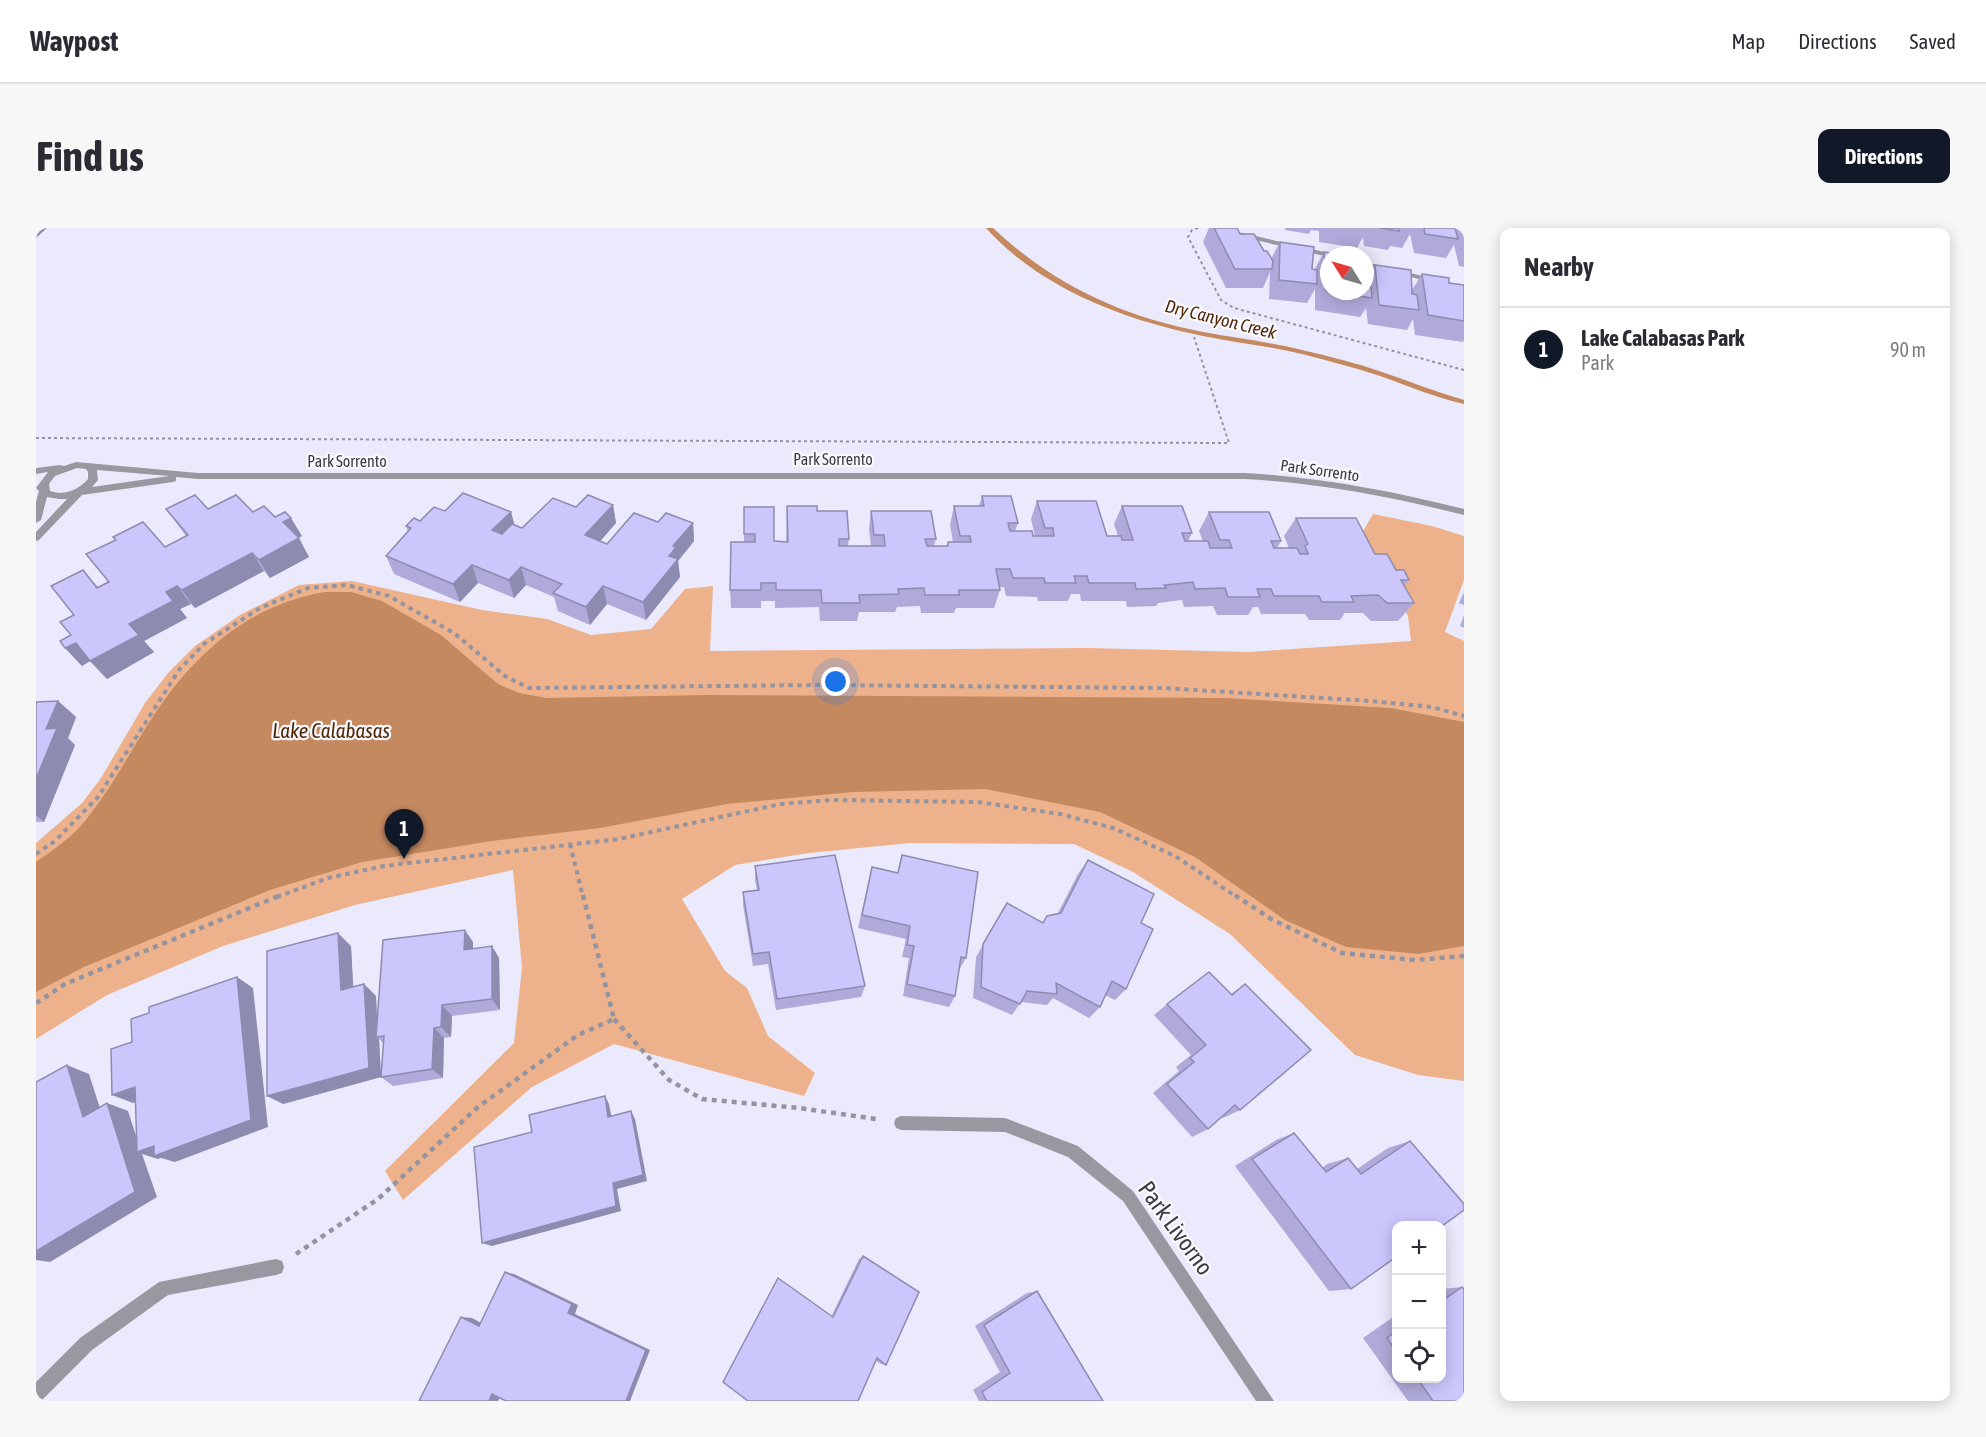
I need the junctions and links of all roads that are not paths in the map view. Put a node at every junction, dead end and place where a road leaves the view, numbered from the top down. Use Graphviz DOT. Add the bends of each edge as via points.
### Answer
graph roads {
  1 [pos="1230,231"];
  2 [pos="1320,253"];
  3 [pos="1374,266"];
  4 [pos="1464,288"];
  5 [pos="67,467"];
  6 [pos="89,467"];
  7 [pos="36,471"];
  8 [pos="198,476"];
  9 [pos="40,488"];
  10 [pos="79,492"];
  11 [pos="1464,512"];
  12 [pos="36,520"];
  13 [pos="36,538"];
  14 [pos="901,1123"];
  15 [pos="276,1268"];
  16 [pos="36,1394"];
  17 [pos="1266,1401"];
  1 -- 2 [label="street"];
  3 -- 4 [label="street"];
  5 -- 6 [label="street, Park Sorrento"];
  5 -- 7 [label="street"];
  5 -- 9 [label="street" via="52,474"];
  6 -- 8 [label="street, Park Sorrento"];
  6 -- 10 [label="street" via="93,480"];
  8 -- 10 [label="street, Park Sorrento"];
  8 -- 11 [label="street, Park Sorrento" via="979,474 1271,478 1413,499"];
  9 -- 10 [label="street, Park Sorrento" via="58,497"];
  9 -- 12 [label="street"];
  10 -- 13 [label="street"];
  14 -- 17 [label="street, Park Livorno" via="1005,1125 1073,1151 1128,1196"];
  15 -- 16 [label="street" via="165,1288 86,1344"];
}
